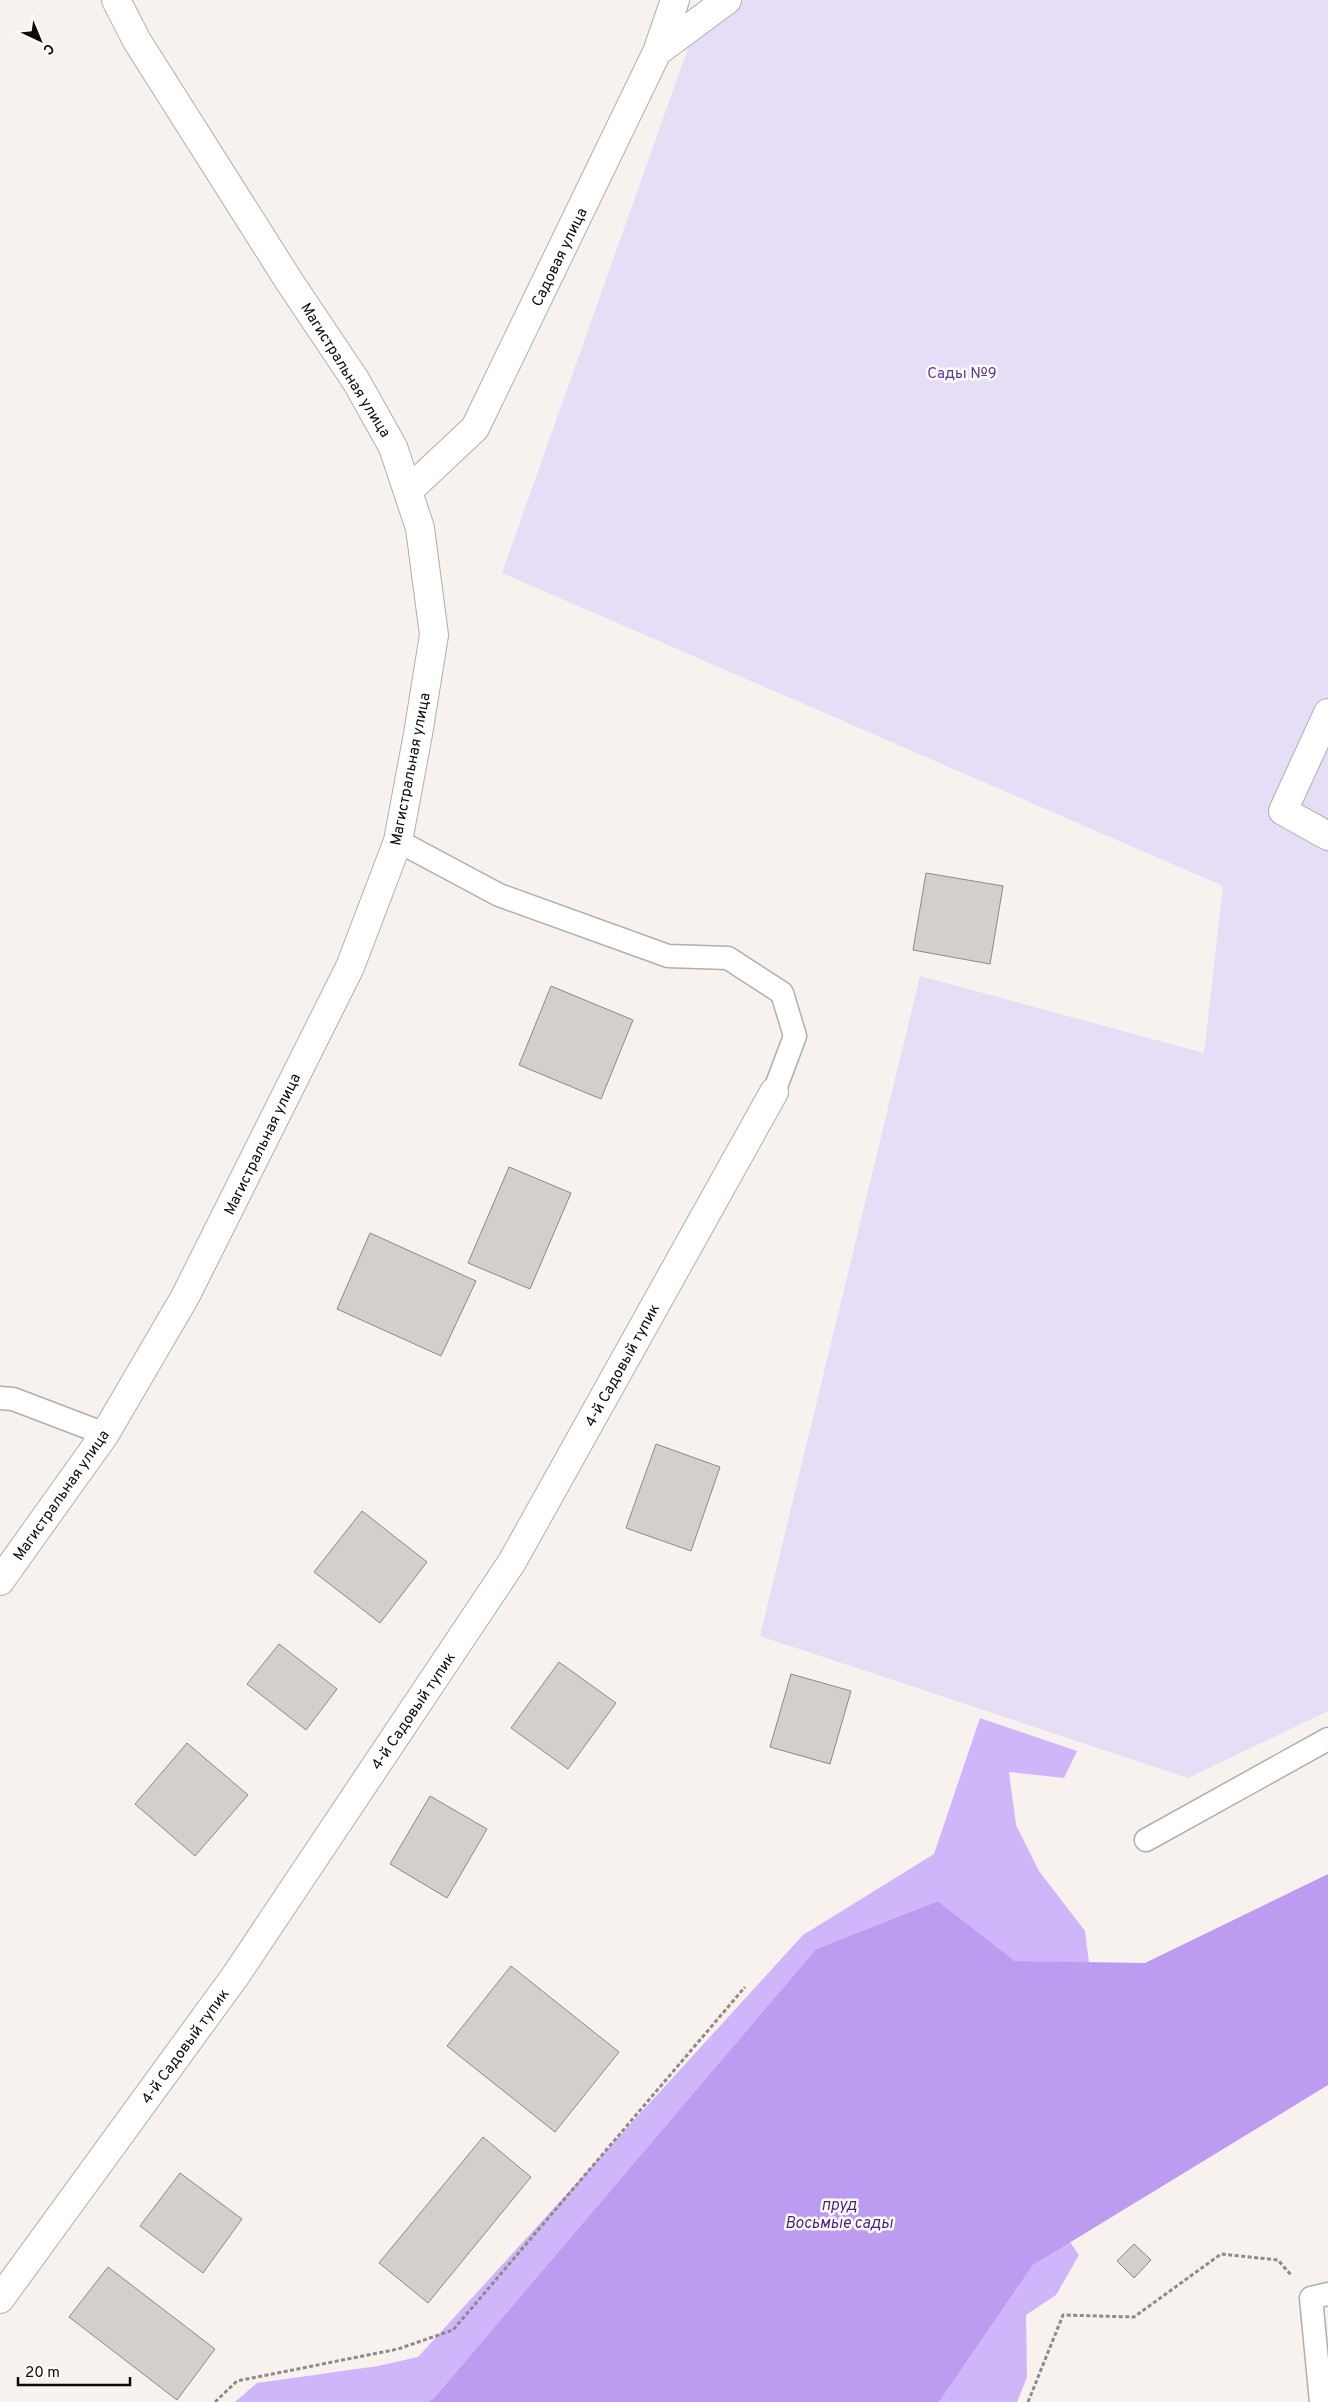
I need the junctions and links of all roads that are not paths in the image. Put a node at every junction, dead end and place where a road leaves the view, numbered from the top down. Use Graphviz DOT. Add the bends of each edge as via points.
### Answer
graph roads {
  1 [pos="116,0"];
  2 [pos="675,0"];
  3 [pos="727,0"];
  4 [pos="657,52"];
  5 [pos="408,491"];
  6 [pos="1328,713"];
  7 [pos="1328,836"];
  8 [pos="398,841"];
  9 [pos="774,1092"];
  10 [pos="0,1398"];
  11 [pos="105,1434"];
  12 [pos="0,1581"];
  13 [pos="1328,1739"];
  14 [pos="1146,1840"];
  15 [pos="1320,2296"];
  16 [pos="0,2299"];
  17 [pos="1321,2402"];
  1 -- 5 [label="street, Магистральная улица" via="148,58 356,381 394,447"];
  2 -- 4 [label="street, Садовая улица"];
  3 -- 4 [label="street"];
  4 -- 5 [label="street, Садовая улица" via="475,428"];
  5 -- 8 [label="street, Магистральная улица" via="420,528 434,635"];
  6 -- 7 [label="street" via="1283,811"];
  8 -- 9 [label="lane" via="499,895 668,956 728,958 782,993 795,1036"];
  8 -- 11 [label="street, Магистральная улица" via="350,967 185,1298"];
  9 -- 16 [label="street, 4-й Садовый тупик" via="512,1562 236,1975"];
  10 -- 11 [label="lane" via="13,1399"];
  11 -- 12 [label="street, Магистральная улица"];
  13 -- 14 [label="lane"];
  15 -- 17 [label="lane"];
}
